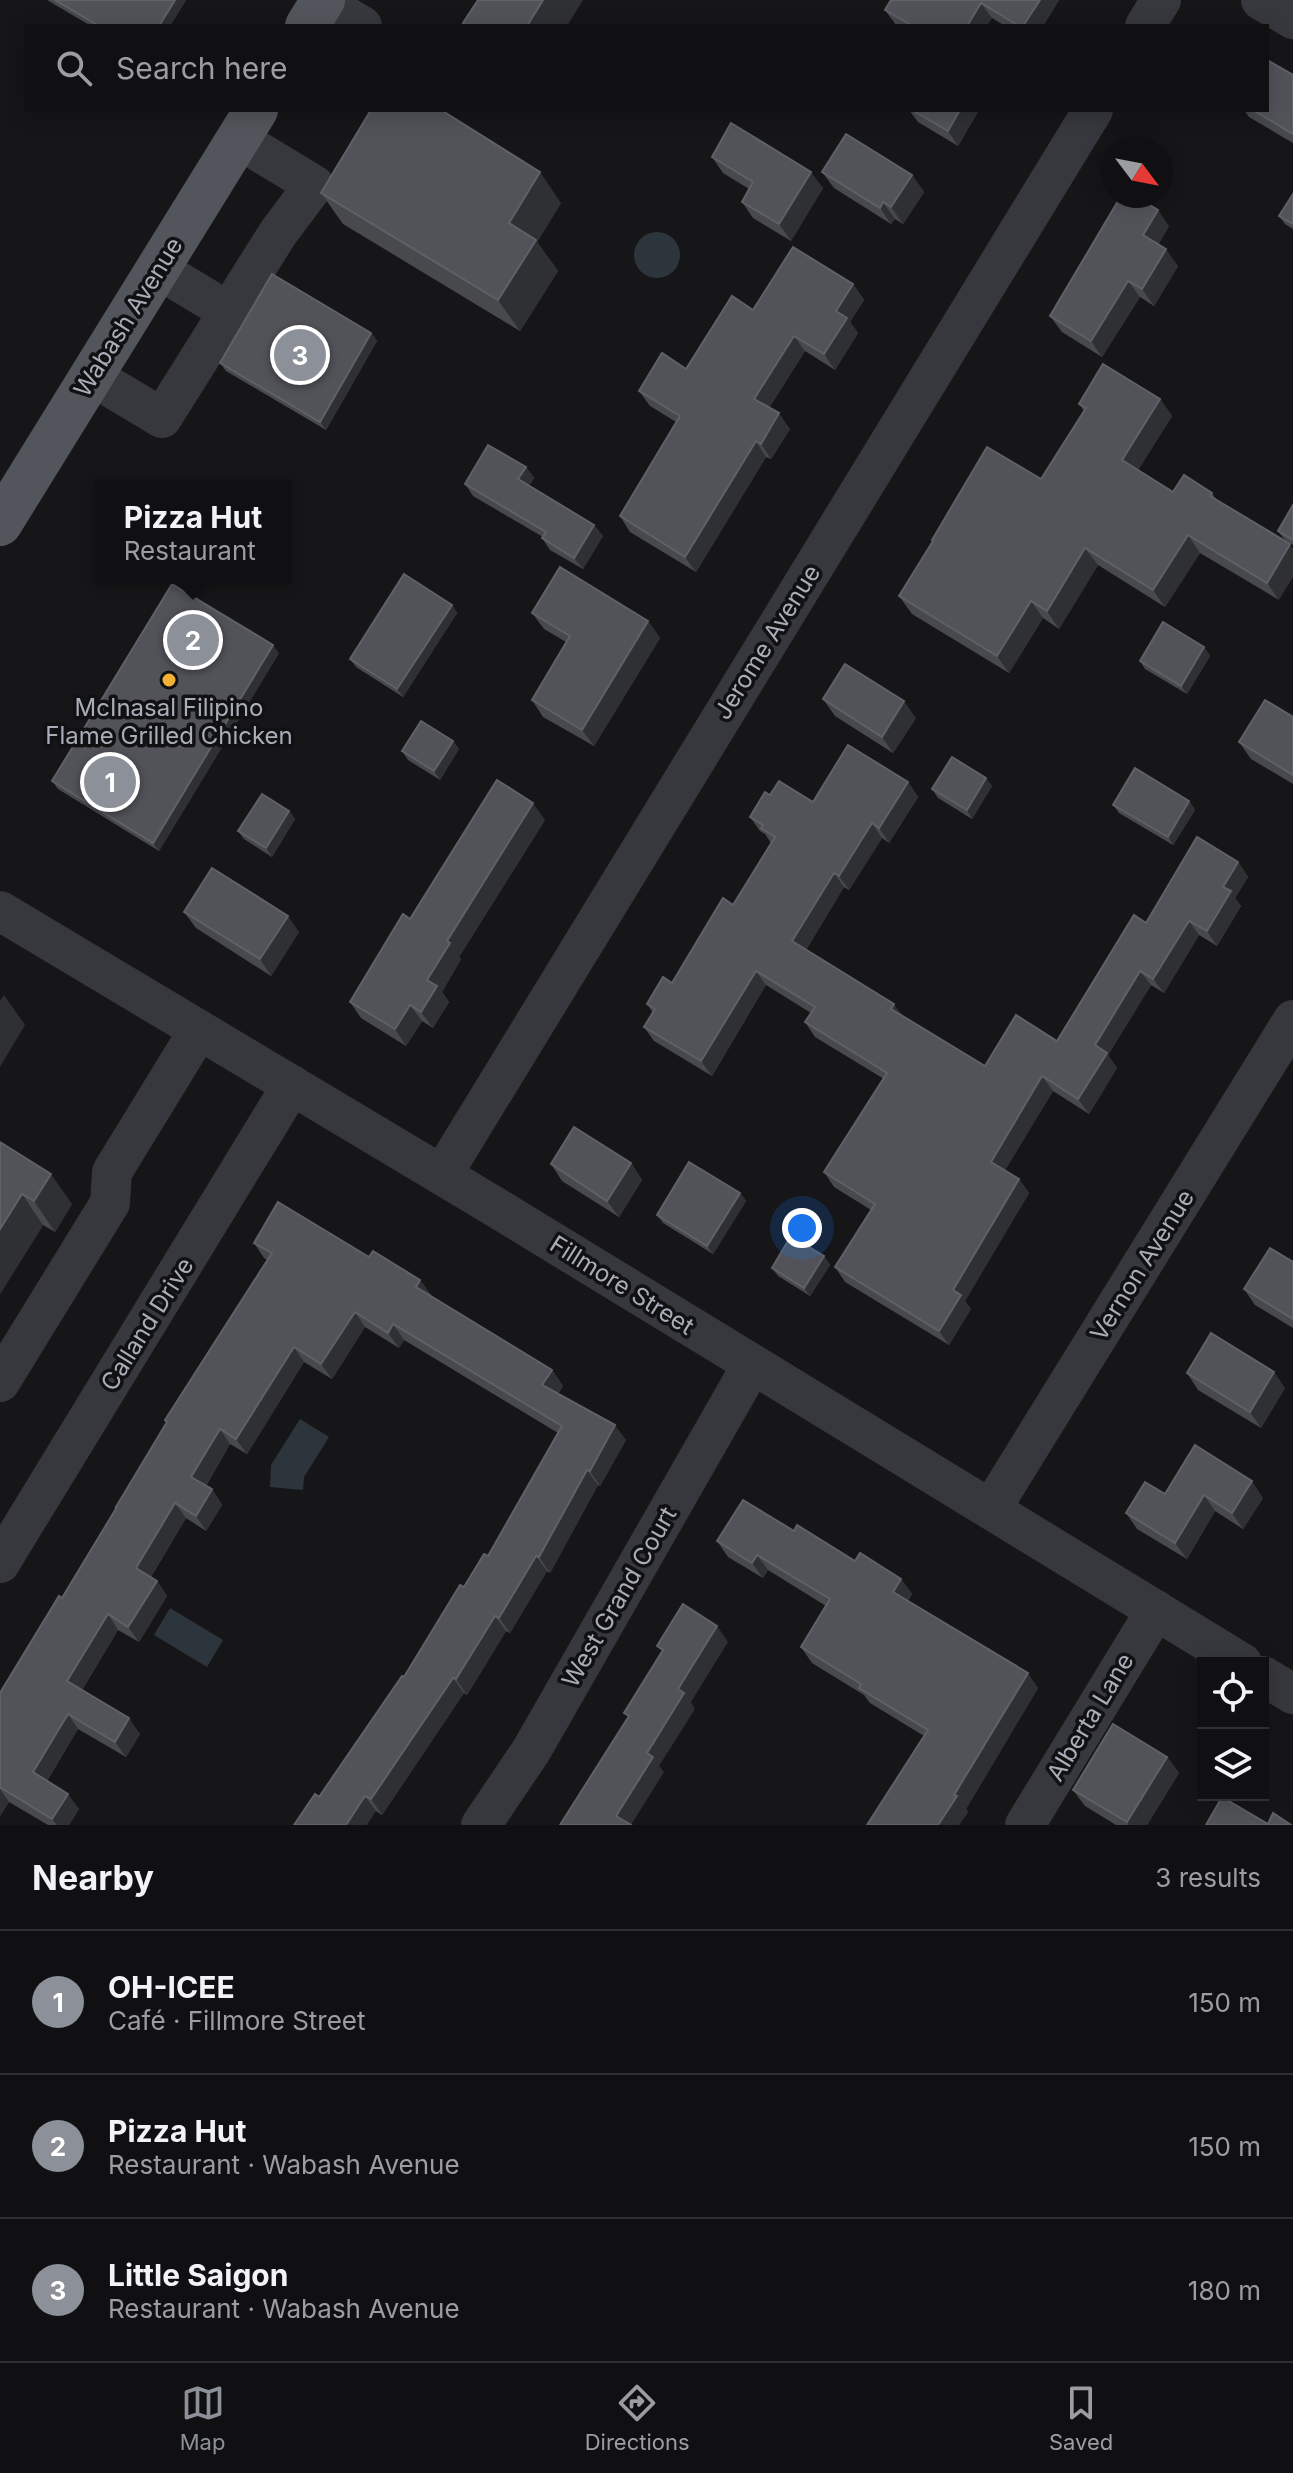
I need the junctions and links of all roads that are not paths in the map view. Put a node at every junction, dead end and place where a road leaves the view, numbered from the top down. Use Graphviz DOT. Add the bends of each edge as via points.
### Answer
graph roads {
  1 [pos="1161,0"];
  2 [pos="1261,0"];
  3 [pos="318,9"];
  4 [pos="1293,19"];
  5 [pos="357,24"];
  6 [pos="1146,24"];
  7 [pos="1092,112"];
  8 [pos="247,124"];
  9 [pos="158,269"];
  10 [pos="229,312"];
  11 [pos="92,376"];
  12 [pos="0,524"];
  13 [pos="0,911"];
  14 [pos="1293,1020"];
  15 [pos="199,1030"];
  16 [pos="292,1085"];
  17 [pos="442,1175"];
  18 [pos="752,1365"];
  19 [pos="0,1382"];
  20 [pos="991,1509"];
  21 [pos="0,1563"];
  22 [pos="1156,1610"];
  23 [pos="1232,1657"];
  24 [pos="1269,1680"];
  25 [pos="1293,1694"];
  26 [pos="481,1825"];
  27 [pos="1025,1825"];
  1 -- 6 [label="street"];
  2 -- 4 [label="street"];
  3 -- 5 [label="street"];
  7 -- 17 [label="street, Jerome Avenue"];
  8 -- 9 [label="main road, Wabash Avenue"];
  8 -- 10 [label="street" via="314,185"];
  9 -- 10 [label="street"];
  9 -- 11 [label="main road, Wabash Avenue"];
  10 -- 11 [label="street" via="162,418"];
  11 -- 12 [label="main road, Wabash Avenue"];
  13 -- 15 [label="street, Fillmore Street"];
  14 -- 20 [label="street, Vernon Avenue"];
  15 -- 16 [label="street, Fillmore Street"];
  15 -- 19 [label="street" via="112,1172 110,1203"];
  16 -- 17 [label="street, Fillmore Street"];
  16 -- 21 [label="street, Calland Drive"];
  17 -- 18 [label="street, Fillmore Street"];
  18 -- 20 [label="street, Fillmore Street"];
  18 -- 26 [label="street, West Grand Court" via="531,1751"];
  20 -- 22 [label="street, Fillmore Street"];
  22 -- 23 [label="street, Fillmore Street"];
  22 -- 27 [label="street, Alberta Lane"];
  24 -- 25 [label="street"];
}
